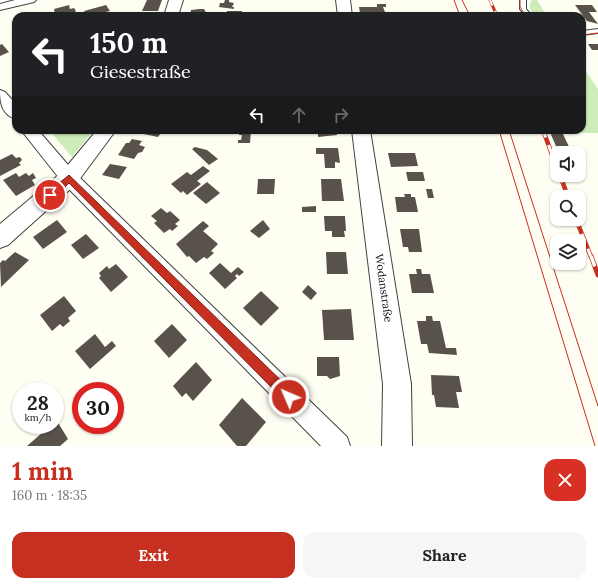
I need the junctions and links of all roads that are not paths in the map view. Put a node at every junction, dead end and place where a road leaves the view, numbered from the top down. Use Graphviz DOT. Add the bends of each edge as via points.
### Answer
graph roads {
  1 [pos="30,0"];
  2 [pos="176,0"];
  3 [pos="343,0"];
  4 [pos="523,0"];
  5 [pos="0,7"];
  6 [pos="172,12"];
  7 [pos="344,12"];
  8 [pos="526,12"];
  9 [pos="598,31"];
  10 [pos="586,32"];
  11 [pos="12,91"];
  12 [pos="0,95"];
  13 [pos="12,109"];
  14 [pos="32,134"];
  15 [pos="104,134"];
  16 [pos="363,134"];
  17 [pos="69,178"];
  18 [pos="0,238"];
  19 [pos="338,446"];
  20 [pos="397,446"];
  1 -- 5 [label="street"];
  2 -- 6 [label="street"];
  3 -- 7 [label="street"];
  4 -- 8 [label="lane"];
  9 -- 10 [label="lane"];
  11 -- 12 [label="street"];
  12 -- 13 [label="street"];
  14 -- 17 [label="street"];
  15 -- 17 [label="street"];
  16 -- 20 [label="street, Wodanstraße" via="397,384"];
  17 -- 18 [label="street"];
  17 -- 19 [label="street"];
}
